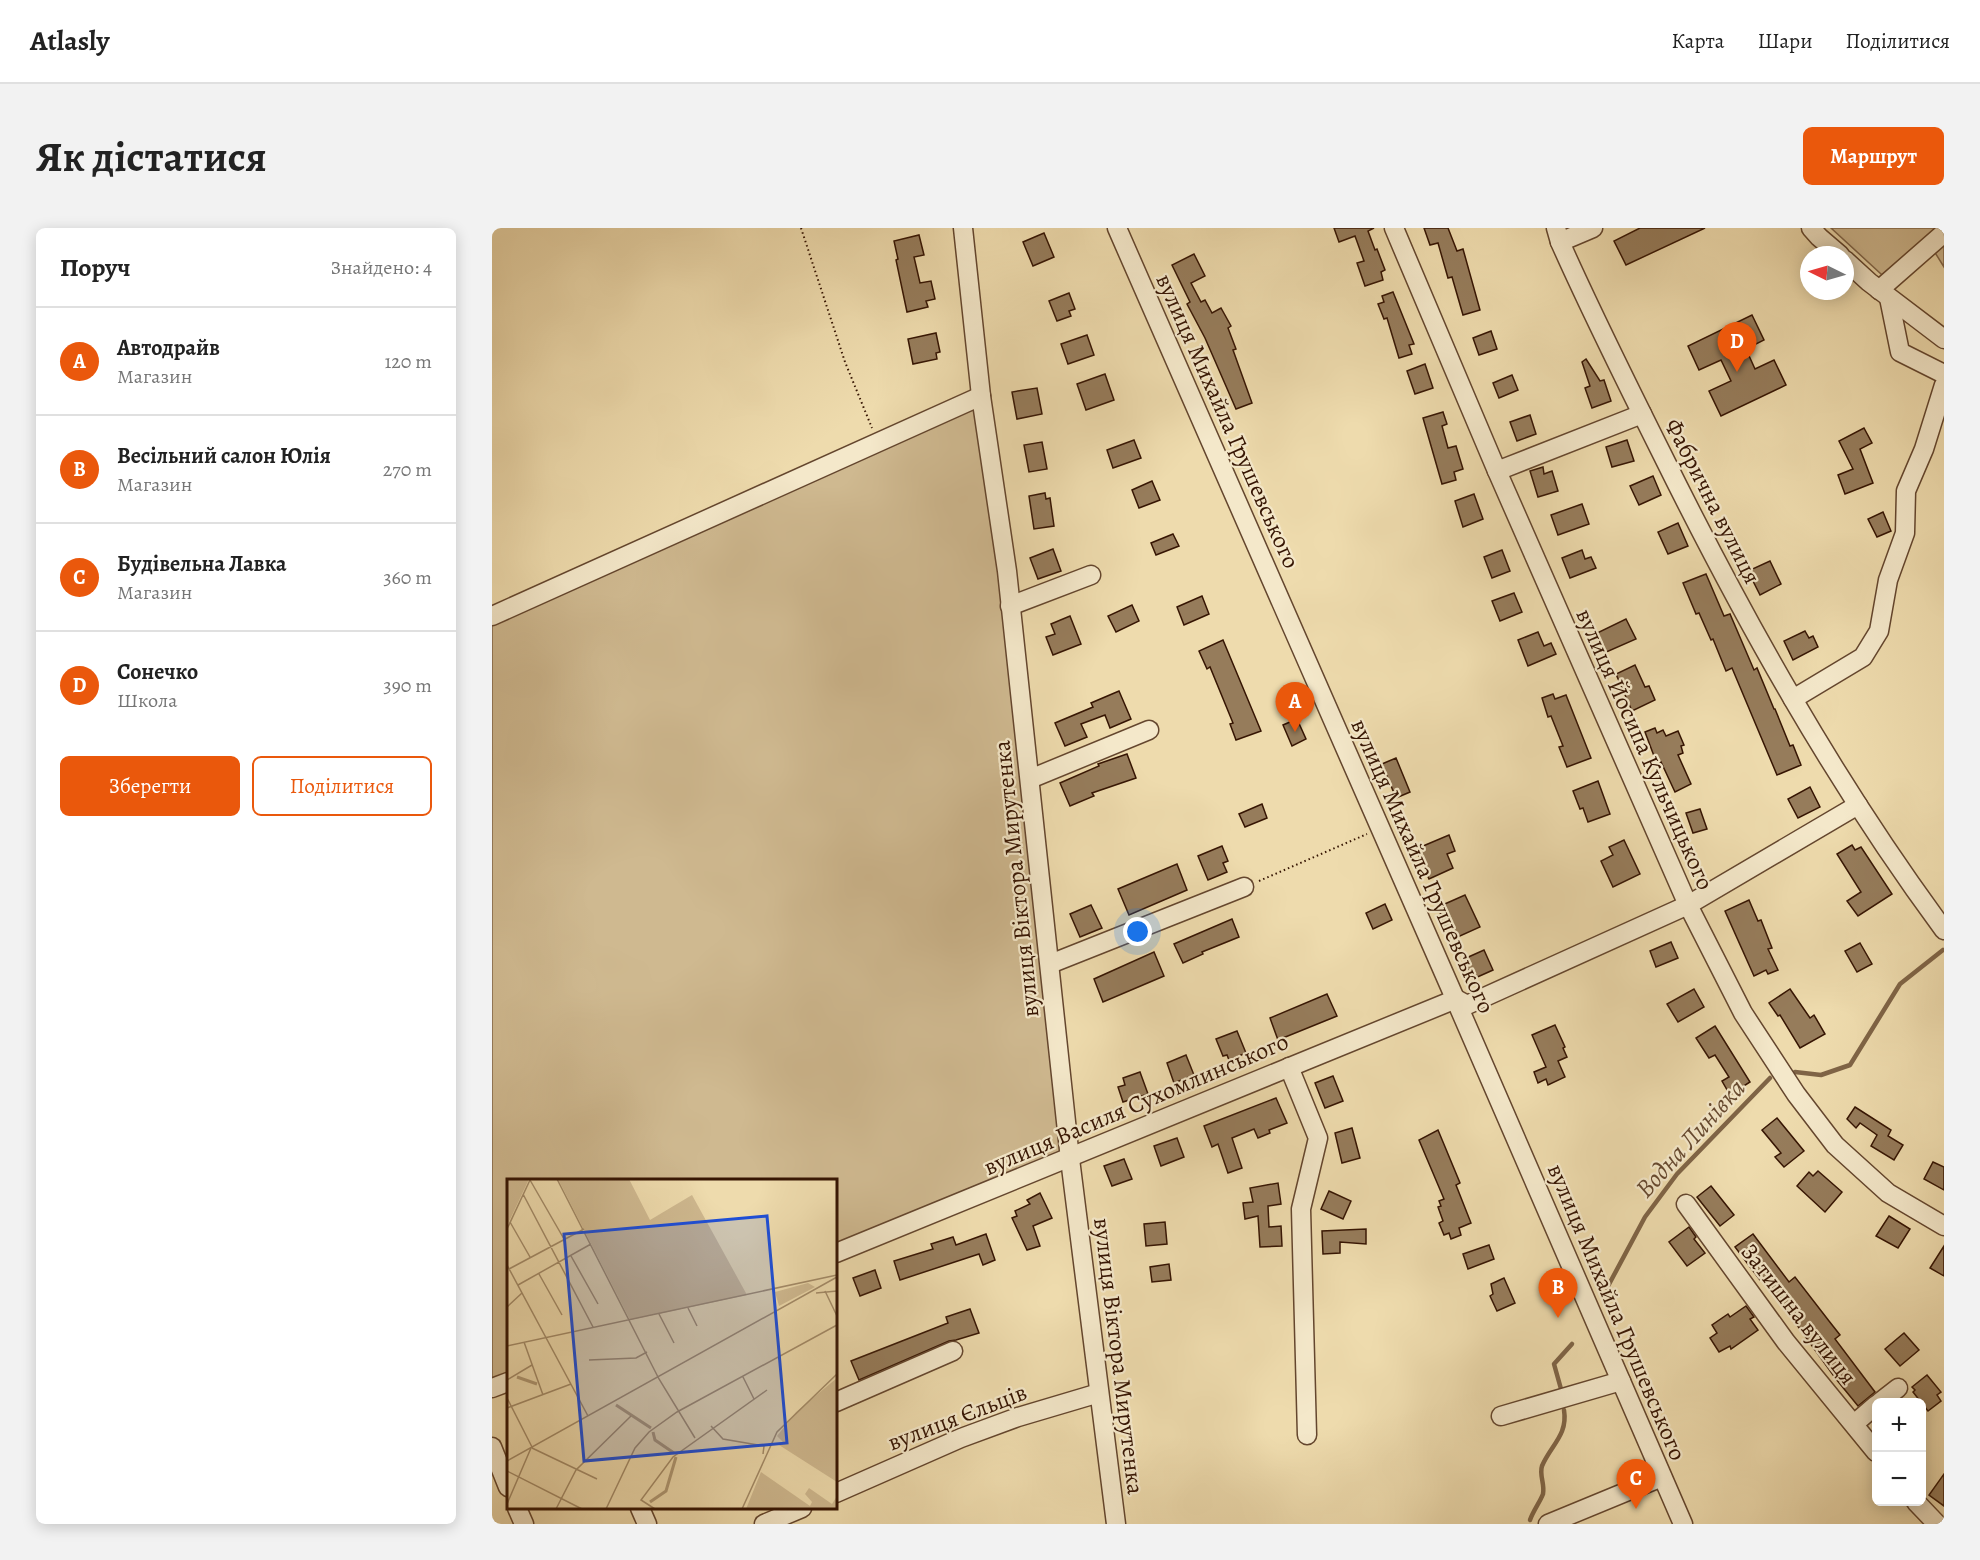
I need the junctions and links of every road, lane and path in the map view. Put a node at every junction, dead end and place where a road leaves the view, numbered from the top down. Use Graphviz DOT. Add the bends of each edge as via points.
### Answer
graph roads {
  1 [pos="801,228"];
  2 [pos="963,228"];
  3 [pos="1117,228"];
  4 [pos="1394,228"];
  5 [pos="1593,228"];
  6 [pos="1811,228"];
  7 [pos="1944,233"];
  8 [pos="1558,235"];
  9 [pos="1830,246"];
  10 [pos="1854,268"];
  11 [pos="1884,294"];
  12 [pos="1944,339"];
  13 [pos="1944,374"];
  14 [pos="1944,385"];
  15 [pos="981,396"];
  16 [pos="1642,414"];
  17 [pos="878,442"];
  18 [pos="1497,471"];
  19 [pos="1091,575"];
  20 [pos="1010,606"];
  21 [pos="492,616"];
  22 [pos="1793,699"];
  23 [pos="1149,730"];
  24 [pos="1030,779"];
  25 [pos="1858,805"];
  26 [pos="1380,828"];
  27 [pos="1244,887"];
  28 [pos="1688,905"];
  29 [pos="1944,930"];
  30 [pos="1050,964"];
  31 [pos="1456,999"];
  32 [pos="1289,1067"];
  33 [pos="1070,1159"];
  34 [pos="1686,1204"];
  35 [pos="1944,1226"];
  36 [pos="837,1253"];
  37 [pos="953,1351"];
  38 [pos="1621,1381"];
  39 [pos="507,1382"];
  40 [pos="492,1388"];
  41 [pos="1898,1388"];
  42 [pos="1099,1393"];
  43 [pos="1886,1398"];
  44 [pos="837,1402"];
  45 [pos="1872,1409"];
  46 [pos="1501,1416"];
  47 [pos="1854,1424"];
  48 [pos="1307,1435"];
  49 [pos="492,1447"];
  50 [pos="1872,1447"];
  51 [pos="1662,1477"];
  52 [pos="507,1484"];
  53 [pos="837,1493"];
  54 [pos="1920,1506"];
  55 [pos="517,1509"];
  56 [pos="640,1509"];
  57 [pos="800,1509"];
  58 [pos="524,1524"];
  59 [pos="647,1524"];
  60 [pos="764,1524"];
  61 [pos="1116,1524"];
  62 [pos="1548,1524"];
  63 [pos="1683,1524"];
  64 [pos="1937,1524"];
  1 -- 17 [label="path" via="845,362"];
  2 -- 15 [label="street, вулиця Віктора Мирутенка"];
  3 -- 26 [label="street, вулиця Михайла Грушевського"];
  4 -- 18 [label="street, вулиця Йосипа Кульчицького"];
  5 -- 8 [label="street"];
  6 -- 9 [label="street"];
  7 -- 11 [label="street"];
  8 -- 16 [label="street, Фабрична вулиця"];
  10 -- 11 [label="street"];
  11 -- 12 [label="street"];
  11 -- 13 [label="street" via="1900,352"];
  14 -- 22 [label="street" via="1906,491 1905,532 1888,580 1879,631 1863,657"];
  15 -- 17 [label="street"];
  15 -- 20 [label="street, вулиця Віктора Мирутенка"];
  16 -- 18 [label="street"];
  16 -- 22 [label="street, Фабрична вулиця" via="1738,603"];
  17 -- 21 [label="street"];
  18 -- 28 [label="street, вулиця Йосипа Кульчицького"];
  19 -- 20 [label="street"];
  20 -- 24 [label="street, вулиця Віктора Мирутенка"];
  22 -- 25 [label="street, Фабрична вулиця"];
  23 -- 24 [label="street"];
  24 -- 30 [label="street, вулиця Віктора Мирутенка"];
  25 -- 28 [label="street"];
  25 -- 29 [label="street, Фабрична вулиця"];
  26 -- 27 [label="path"];
  26 -- 31 [label="street, вулиця Михайла Грушевського"];
  27 -- 30 [label="street"];
  28 -- 31 [label="street, вулиця Василя Сухомлинського" via="1467,1005"];
  28 -- 35 [label="street, вулиця Йосипа Кульчицького" via="1743,1013 1796,1095 1835,1145 1888,1193"];
  30 -- 33 [label="street, вулиця Віктора Мирутенка"];
  31 -- 32 [label="street, вулиця Василя Сухомлинського"];
  31 -- 38 [label="street, вулиця Михайла Грушевського"];
  32 -- 33 [label="street, вулиця Василя Сухомлинського"];
  32 -- 48 [label="street" via="1318,1138 1300,1209"];
  33 -- 36 [label="street, вулиця Василя Сухомлинського"];
  33 -- 42 [label="street, вулиця Віктора Мирутенка"];
  34 -- 47 [label="street, Затишна вулиця" via="1786,1342"];
  37 -- 44 [label="street"];
  38 -- 46 [label="street"];
  38 -- 51 [label="street, вулиця Михайла Грушевського"];
  39 -- 40 [label="street"];
  41 -- 43 [label="street"];
  42 -- 53 [label="street, вулиця Єльців" via="961,1438"];
  42 -- 61 [label="street, вулиця Віктора Мирутенка"];
  45 -- 47 [label="street"];
  47 -- 50 [label="street, Затишна вулиця"];
  49 -- 52 [label="street"];
  51 -- 62 [label="street"];
  51 -- 63 [label="street, вулиця Михайла Грушевського"];
  54 -- 64 [label="street"];
  55 -- 58 [label="street"];
  56 -- 59 [label="street"];
  57 -- 60 [label="street"];
}
